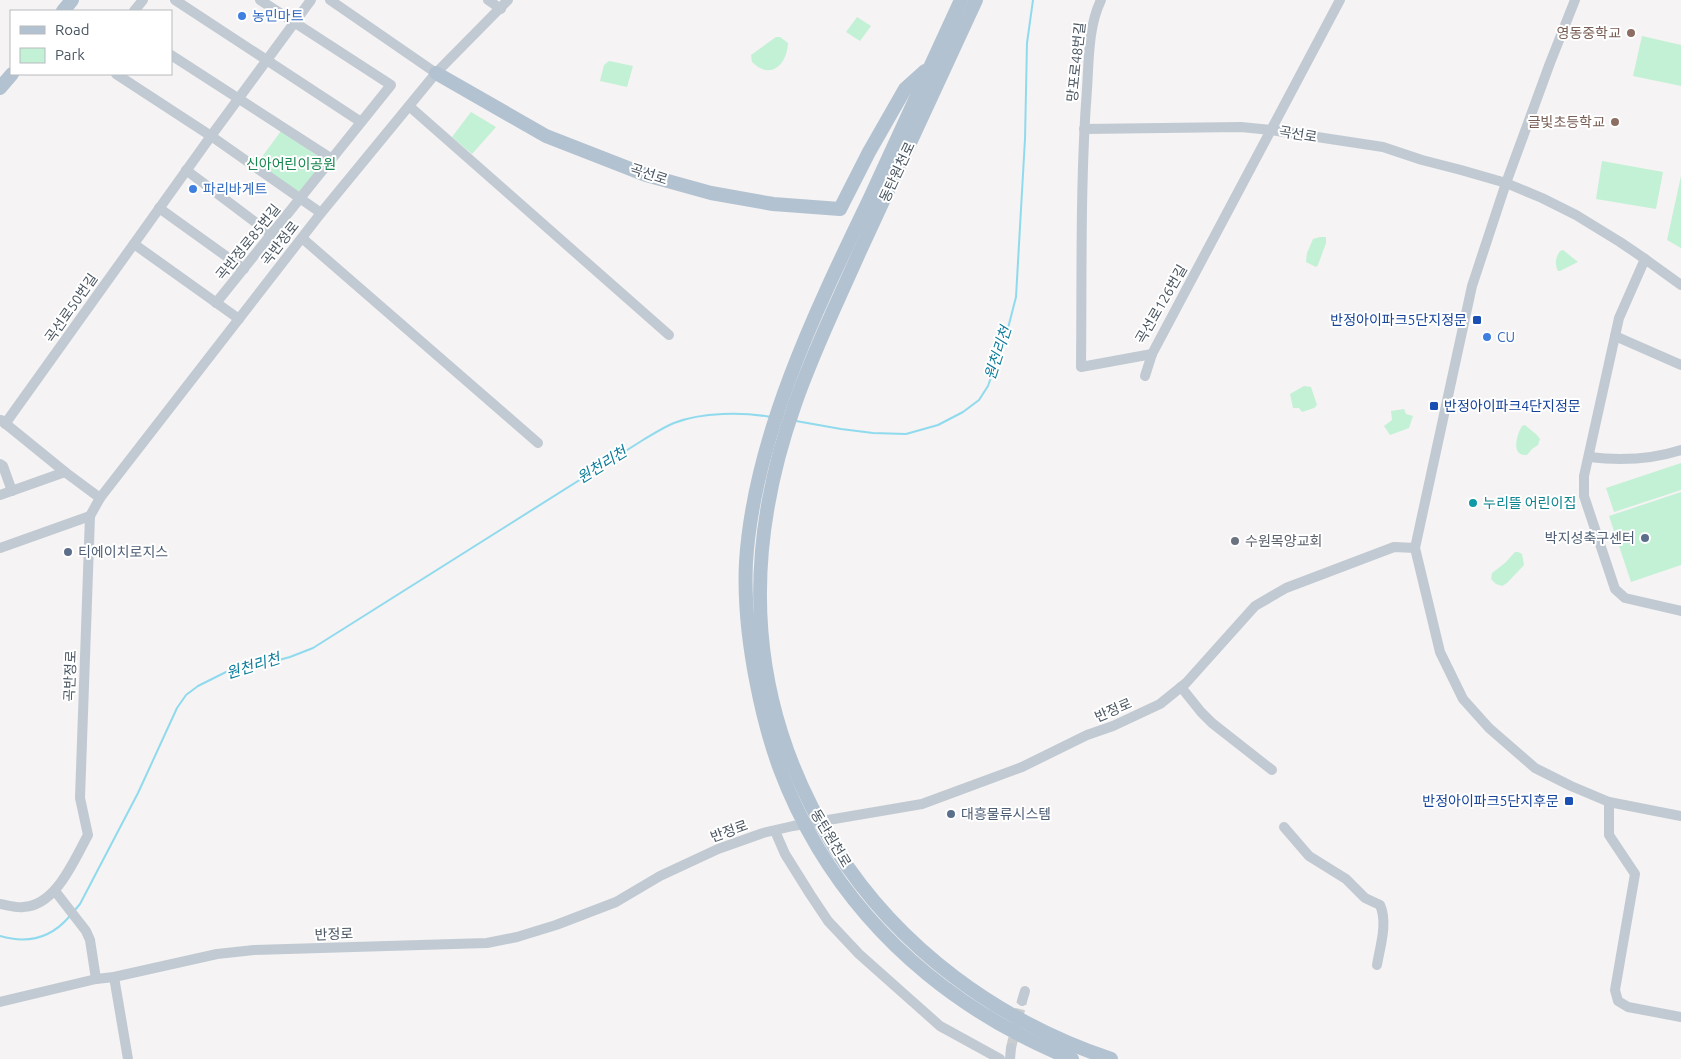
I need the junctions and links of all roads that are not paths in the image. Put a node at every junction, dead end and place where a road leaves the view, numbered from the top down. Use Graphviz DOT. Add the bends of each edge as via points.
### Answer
graph roads {
  1 [pos="175,0"];
  2 [pos="260,0"];
  3 [pos="311,0"];
  4 [pos="330,0"];
  5 [pos="488,0"];
  6 [pos="508,0"];
  7 [pos="961,0"];
  8 [pos="976,0"];
  9 [pos="1101,0"];
  10 [pos="1340,0"];
  11 [pos="1575,0"];
  12 [pos="501,9"];
  13 [pos="294,22"];
  14 [pos="172,56"];
  15 [pos="267,60"];
  16 [pos="930,66"];
  17 [pos="436,73"];
  18 [pos="11,75"];
  19 [pos="118,75"];
  20 [pos="0,88"];
  21 [pos="238,99"];
  22 [pos="409,106"];
  23 [pos="362,122"];
  24 [pos="1084,129"];
  25 [pos="1271,130"];
  26 [pos="211,136"];
  27 [pos="332,159"];
  28 [pos="186,170"];
  29 [pos="885,182"];
  30 [pos="1506,184"];
  31 [pos="301,198"];
  32 [pos="159,208"];
  33 [pos="321,213"];
  34 [pos="271,234"];
  35 [pos="302,238"];
  36 [pos="134,244"];
  37 [pos="1645,260"];
  38 [pos="244,268"];
  39 [pos="1681,285"];
  40 [pos="216,303"];
  41 [pos="239,319"];
  42 [pos="669,335"];
  43 [pos="1615,336"];
  44 [pos="812,342"];
  45 [pos="1152,354"];
  46 [pos="1681,365"];
  47 [pos="1144,376"];
  48 [pos="3,422"];
  49 [pos="538,443"];
  50 [pos="1681,450"];
  51 [pos="1589,457"];
  52 [pos="0,464"];
  53 [pos="65,472"];
  54 [pos="764,487"];
  55 [pos="12,491"];
  56 [pos="0,495"];
  57 [pos="100,498"];
  58 [pos="90,516"];
  59 [pos="0,548"];
  60 [pos="1415,548"];
  61 [pos="1681,611"];
  62 [pos="1181,688"];
  63 [pos="1272,770"];
  64 [pos="1609,802"];
  65 [pos="1681,816"];
  66 [pos="1284,827"];
  67 [pos="775,831"];
  68 [pos="58,894"];
  69 [pos="0,904"];
  70 [pos="1377,965"];
  71 [pos="114,977"];
  72 [pos="96,979"];
  73 [pos="0,1002"];
  74 [pos="1675,1018"];
  75 [pos="128,1059"];
  76 [pos="1000,1059"];
  77 [pos="1072,1059"];
  78 [pos="1111,1059"];
  1 -- 15 [label="street"];
  2 -- 13 [label="street"];
  3 -- 13 [label="street, 곡선로50번길"];
  4 -- 17 [label="street, 곡선로"];
  5 -- 12 [label="street"];
  6 -- 12 [label="street, 곡반정로"];
  7 -- 16 [label="main road, 동탄원천로"];
  8 -- 29 [label="main road, 동탄원천로"];
  9 -- 24 [label="street, 망포로48번길" via="1090,48"];
  10 -- 25 [label="street, 곡선로126번길"];
  11 -- 30 [label="street"];
  12 -- 17 [label="street, 곡반정로"];
  13 -- 15 [label="street, 곡선로50번길"];
  13 -- 23 [label="street, 곡반정로85번길" via="391,85"];
  14 -- 21 [label="street"];
  15 -- 21 [label="street, 곡선로50번길"];
  15 -- 23 [label="street"];
  16 -- 17 [label="main road, 곡선로" via="905,89 840,209 711,193 646,175 546,136"];
  16 -- 29 [label="main road, 동탄원천로"];
  17 -- 22 [label="street, 곡반정로"];
  18 -- 20 [label="main road"];
  19 -- 26 [label="street"];
  21 -- 26 [label="street, 곡선로50번길"];
  21 -- 27 [label="street"];
  22 -- 33 [label="street, 곡반정로"];
  22 -- 42 [label="street"];
  23 -- 27 [label="street, 곡반정로85번길"];
  24 -- 25 [label="street, 곡선로" via="1241,127"];
  24 -- 45 [label="street, 곡선로126번길" via="1081,367"];
  25 -- 30 [label="street, 곡선로" via="1383,147"];
  25 -- 45 [label="street, 곡선로126번길"];
  26 -- 28 [label="street, 곡선로50번길"];
  26 -- 31 [label="street"];
  27 -- 31 [label="street, 곡반정로85번길"];
  28 -- 32 [label="street, 곡선로50번길"];
  28 -- 34 [label="street"];
  29 -- 44 [label="main road, 동탄원천로" via="868,233"];
  29 -- 44 [label="main road, 동탄원천로" via="854,231"];
  30 -- 37 [label="street, 곡선로" via="1576,215"];
  30 -- 60 [label="street" via="1472,286"];
  31 -- 33 [label="street"];
  31 -- 34 [label="street, 곡반정로85번길"];
  32 -- 36 [label="street, 곡선로50번길"];
  32 -- 38 [label="street"];
  33 -- 35 [label="street, 곡반정로"];
  34 -- 38 [label="street, 곡반정로85번길"];
  35 -- 41 [label="street, 곡반정로"];
  35 -- 49 [label="street"];
  36 -- 40 [label="street"];
  36 -- 48 [label="street, 곡선로50번길"];
  37 -- 39 [label="street, 곡선로"];
  37 -- 43 [label="street" via="1619,318"];
  38 -- 40 [label="street, 곡반정로85번길"];
  40 -- 41 [label="street"];
  41 -- 57 [label="street, 곡반정로"];
  43 -- 46 [label="street"];
  43 -- 51 [label="street"];
  44 -- 54 [label="main road" via="794,406"];
  45 -- 47 [label="street"];
  48 -- 53 [label="street"];
  50 -- 51 [label="street" via="1640,460"];
  51 -- 61 [label="street" via="1584,476 1584,496 1616,589 1625,598"];
  52 -- 55 [label="street"];
  53 -- 55 [label="street"];
  53 -- 57 [label="street"];
  54 -- 77 [label="main road, 동탄원천로" via="750,525 746,563 748,631 769,741 793,802 830,868 870,920 920,969 992,1020"];
  54 -- 78 [label="main road, 동탄원천로" via="761,633 773,702 784,744 808,800 845,864 884,914 947,972 983,998 1039,1030"];
  55 -- 56 [label="street"];
  57 -- 58 [label="street, 곡반정로"];
  58 -- 59 [label="street"];
  58 -- 68 [label="street, 곡반정로" via="80,798 88,835"];
  60 -- 62 [label="street, 반정로" via="1394,547 1286,588 1255,606"];
  60 -- 64 [label="street" via="1440,652 1463,699 1489,728 1535,768"];
  62 -- 63 [label="street" via="1212,723"];
  62 -- 67 [label="street, 반정로" via="1160,704 1129,719 962,790 922,804"];
  64 -- 65 [label="street"];
  64 -- 74 [label="street" via="1609,835 1636,874 1614,990 1618,1001 1628,1007"];
  66 -- 70 [label="street" via="1309,856 1346,879 1365,898 1380,905 1384,912"];
  67 -- 71 [label="street, 반정로" via="718,849 660,876 616,902 517,937 487,942 254,950 217,954"];
  67 -- 76 [label="street" via="785,854 828,921 859,954 940,1026"];
  68 -- 69 [label="street" via="24,907"];
  68 -- 72 [label="street" via="86,931"];
  71 -- 72 [label="street, 반정로"];
  71 -- 75 [label="street"];
  72 -- 73 [label="street, 반정로"];
}
